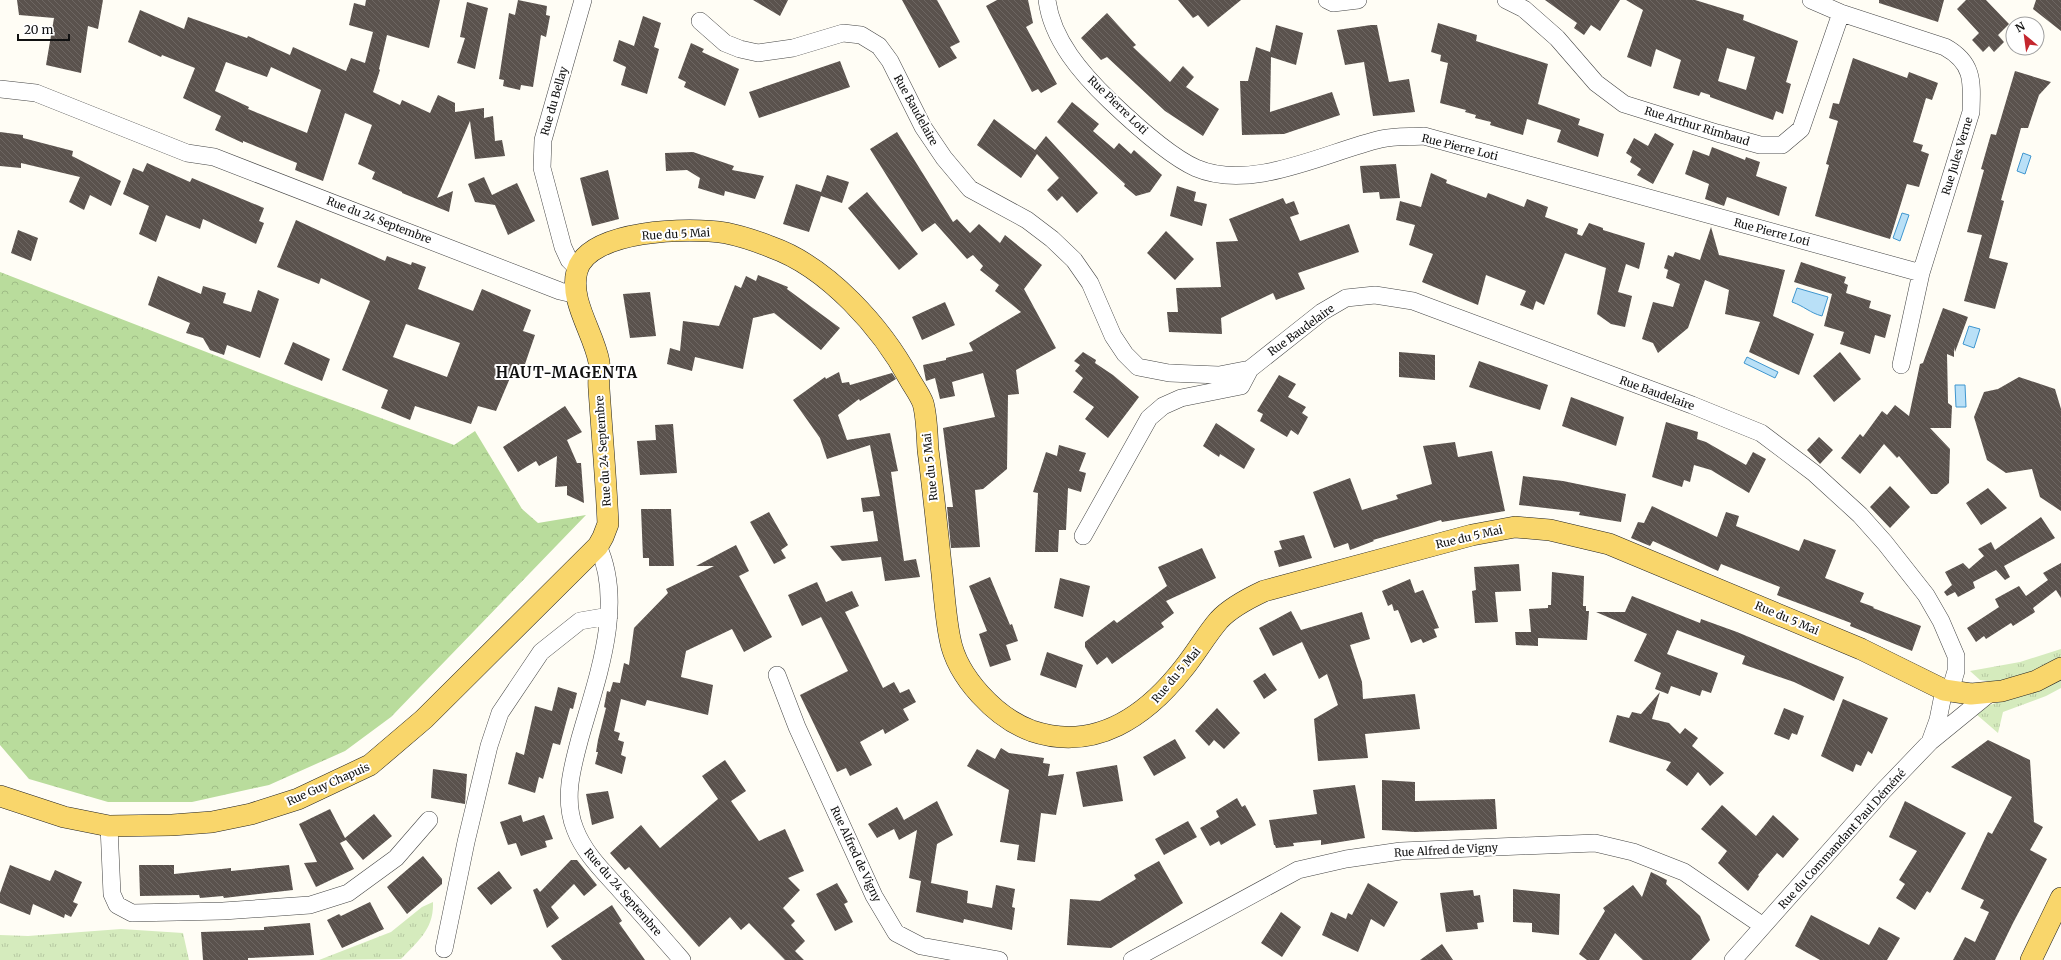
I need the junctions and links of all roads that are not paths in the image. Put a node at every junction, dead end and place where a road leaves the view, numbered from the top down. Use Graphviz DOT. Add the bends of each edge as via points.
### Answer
graph roads {
  1 [pos="583,0"];
  2 [pos="1047,0"];
  3 [pos="1327,0"];
  4 [pos="1358,0"];
  5 [pos="1506,0"];
  6 [pos="1811,0"];
  7 [pos="1841,13"];
  8 [pos="700,21"];
  9 [pos="0,89"];
  10 [pos="578,269"];
  11 [pos="1921,273"];
  12 [pos="577,295"];
  13 [pos="1901,365"];
  14 [pos="1250,369"];
  15 [pos="1083,536"];
  16 [pos="598,546"];
  17 [pos="609,616"];
  18 [pos="2061,668"];
  19 [pos="777,675"];
  20 [pos="1951,691"];
  21 [pos="1990,693"];
  22 [pos="1955,723"];
  23 [pos="1930,742"];
  24 [pos="0,796"];
  25 [pos="429,820"];
  26 [pos="109,826"];
  27 [pos="2061,898"];
  28 [pos="1764,926"];
  29 [pos="444,949"];
  30 [pos="2036,959"];
  31 [pos="682,960"];
  32 [pos="999,960"];
  33 [pos="1132,960"];
  34 [pos="1733,960"];
  1 -- 10 [label="street, Rue du Bellay" via="543,140 542,168 563,247 569,260"];
  2 -- 11 [label="street, Rue Pierre Loti" via="1049,16 1066,50 1097,88 1135,125 1196,168 1231,176 1275,172 1383,138 1424,136"];
  3 -- 4 [label="street" via="1333,3"];
  5 -- 7 [label="street, Rue Arthur Rimbaud" via="1524,9 1557,38 1596,83 1624,104 1717,134 1775,145 1782,145 1800,129"];
  6 -- 7 [label="street, Rue Jules Verne"];
  7 -- 11 [label="street, Rue Jules Verne" via="1945,47 1958,54 1968,70 1972,85 1971,112"];
  8 -- 14 [label="street, Rue Baudelaire" via="725,43 758,53 792,48 842,33 861,34 880,46 923,127 944,158 970,189 1027,220 1074,260 1090,283 1113,336 1138,367 1169,373 1219,374"];
  9 -- 12 [label="street, Rue du 24 Septembre" via="36,93 187,153 214,157 560,291"];
  10 -- 12 [label="main road"];
  10 -- 20 [label="main road, Rue du 5 Mai" via="598,246 622,238 692,231 729,233 778,249 803,262 834,286 859,311 900,360 923,404 950,641 969,683 1000,713 1031,730 1059,737 1086,736 1109,731 1123,723 1150,706 1182,671 1220,618 1243,601 1264,591 1472,535 1515,527 1557,531 1609,544 1861,649"];
  11 -- 13 [label="street, Rue Jules Verne"];
  12 -- 16 [label="main road, Rue du 24 Septembre" via="599,362 608,524"];
  14 -- 15 [label="street, Rue Baudelaire" via="1241,386 1182,398 1163,406 1149,418"];
  14 -- 20 [label="street, Rue Baudelaire" via="1346,298 1375,295 1413,302 1761,433 1814,473 1860,515 1926,595 1956,656 1956,671"];
  16 -- 17 [label="street, Rue du 24 Septembre" via="609,580"];
  16 -- 26 [label="main road, Rue Guy Chapuis" via="424,719 370,765 298,799 251,814 212,822"];
  17 -- 29 [label="street" via="580,621 541,652 500,713 489,746 466,842"];
  17 -- 31 [label="street, Rue du 24 Septembre" via="600,666 574,762 568,800 574,829 588,855"];
  18 -- 21 [label="main road, Rue du Commandant Paul Déméné" via="2036,682"];
  19 -- 32 [label="street, Rue Alfred de Vigny" via="797,727 874,896 896,933 921,946"];
  20 -- 21 [label="main road, Rue du Commandant Paul Déméné"];
  20 -- 22 [label="street" via="1960,703"];
  20 -- 23 [label="street"];
  21 -- 22 [label="street, Rue du Commandant Paul Déméné"];
  22 -- 23 [label="street, Rue du Commandant Paul Déméné"];
  23 -- 28 [label="street, Rue du Commandant Paul Déméné" via="1883,791"];
  24 -- 26 [label="main road, Rue Guy Chapuis" via="64,817"];
  25 -- 26 [label="street" via="396,858 348,892 310,905 223,911 132,913 117,906 112,894"];
  27 -- 30 [label="main road"];
  28 -- 33 [label="street, Rue Alfred de Vigny" via="1684,872 1633,852 1594,843 1401,851 1346,859 1298,870"];
  28 -- 34 [label="street, Rue du Commandant Paul Déméné"];
}
